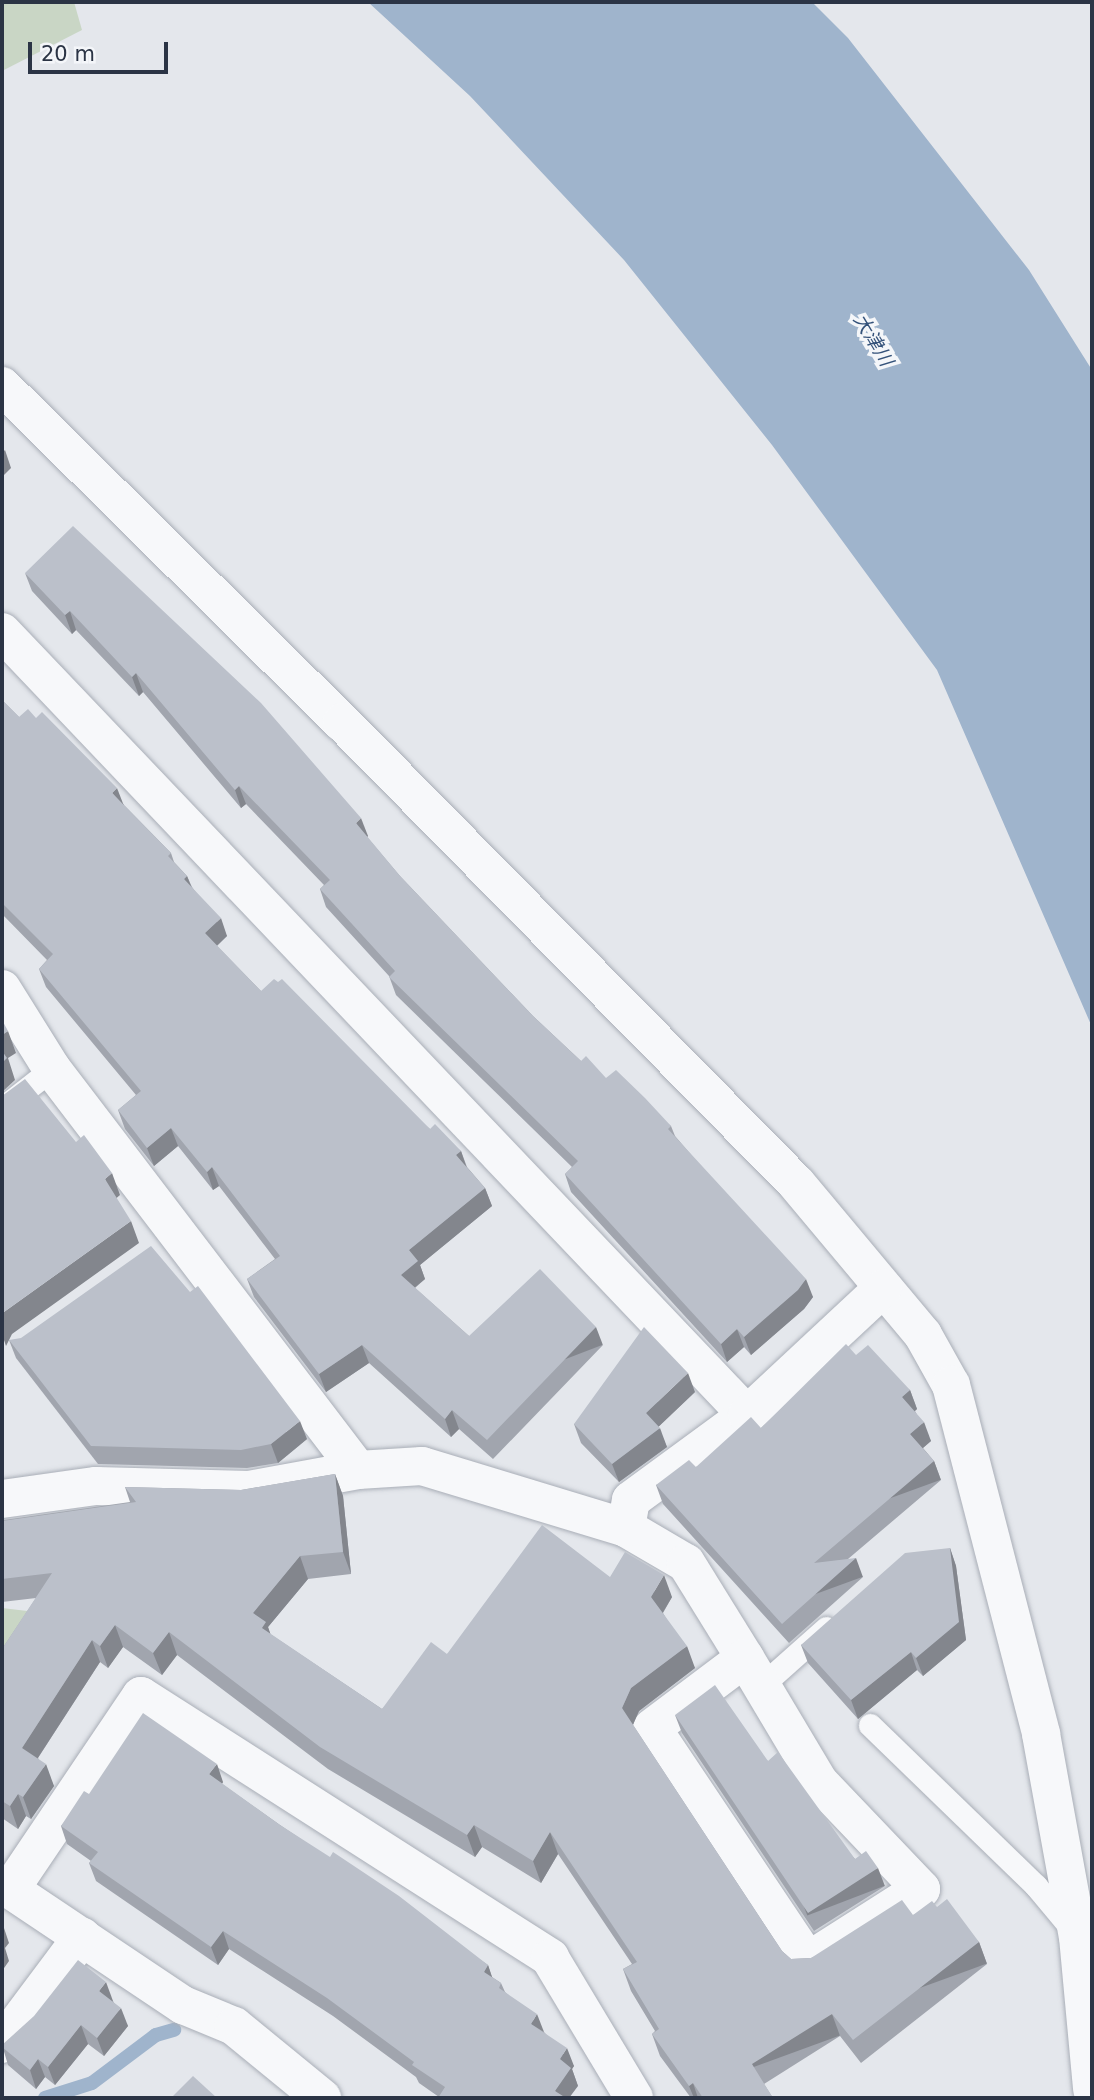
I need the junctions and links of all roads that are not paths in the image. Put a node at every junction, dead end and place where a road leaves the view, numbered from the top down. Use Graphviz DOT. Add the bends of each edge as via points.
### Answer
graph roads {
  1 [pos="2,386"];
  2 [pos="2,632"];
  3 [pos="2,989"];
  4 [pos="52,1069"];
  5 [pos="2,1108"];
  6 [pos="883,1288"];
  7 [pos="747,1415"];
  8 [pos="358,1470"];
  9 [pos="2,1499"];
  10 [pos="626,1528"];
  11 [pos="845,1612"];
  12 [pos="753,1672"];
  13 [pos="870,1725"];
  14 [pos="6,1887"];
  15 [pos="82,1937"];
  16 [pos="1078,1937"];
  17 [pos="2,2044"];
  18 [pos="1092,2089"];
  19 [pos="313,2096"];
  20 [pos="634,2098"];
  1 -- 6 [label="street" via="332,712 796,1183"];
  2 -- 7 [label="street"];
  3 -- 4 [label="street"];
  4 -- 5 [label="lane"];
  4 -- 8 [label="street" via="166,1241"];
  6 -- 7 [label="street"];
  6 -- 16 [label="street" via="923,1335 951,1385 1041,1734"];
  7 -- 10 [label="street" via="631,1500"];
  8 -- 9 [label="street" via="249,1489 96,1486"];
  8 -- 10 [label="street" via="422,1466"];
  10 -- 12 [label="street" via="687,1563"];
  11 -- 12 [label="lane"];
  12 -- 12 [label="street" via="820,1782 921,1889 808,1961 652,1728"];
  13 -- 16 [label="lane" via="1036,1886"];
  14 -- 15 [label="street"];
  14 -- 20 [label="street" via="141,1696 550,1958"];
  15 -- 17 [label="street"];
  15 -- 19 [label="street" via="183,2005 234,2026"];
  16 -- 18 [label="street"];
}
